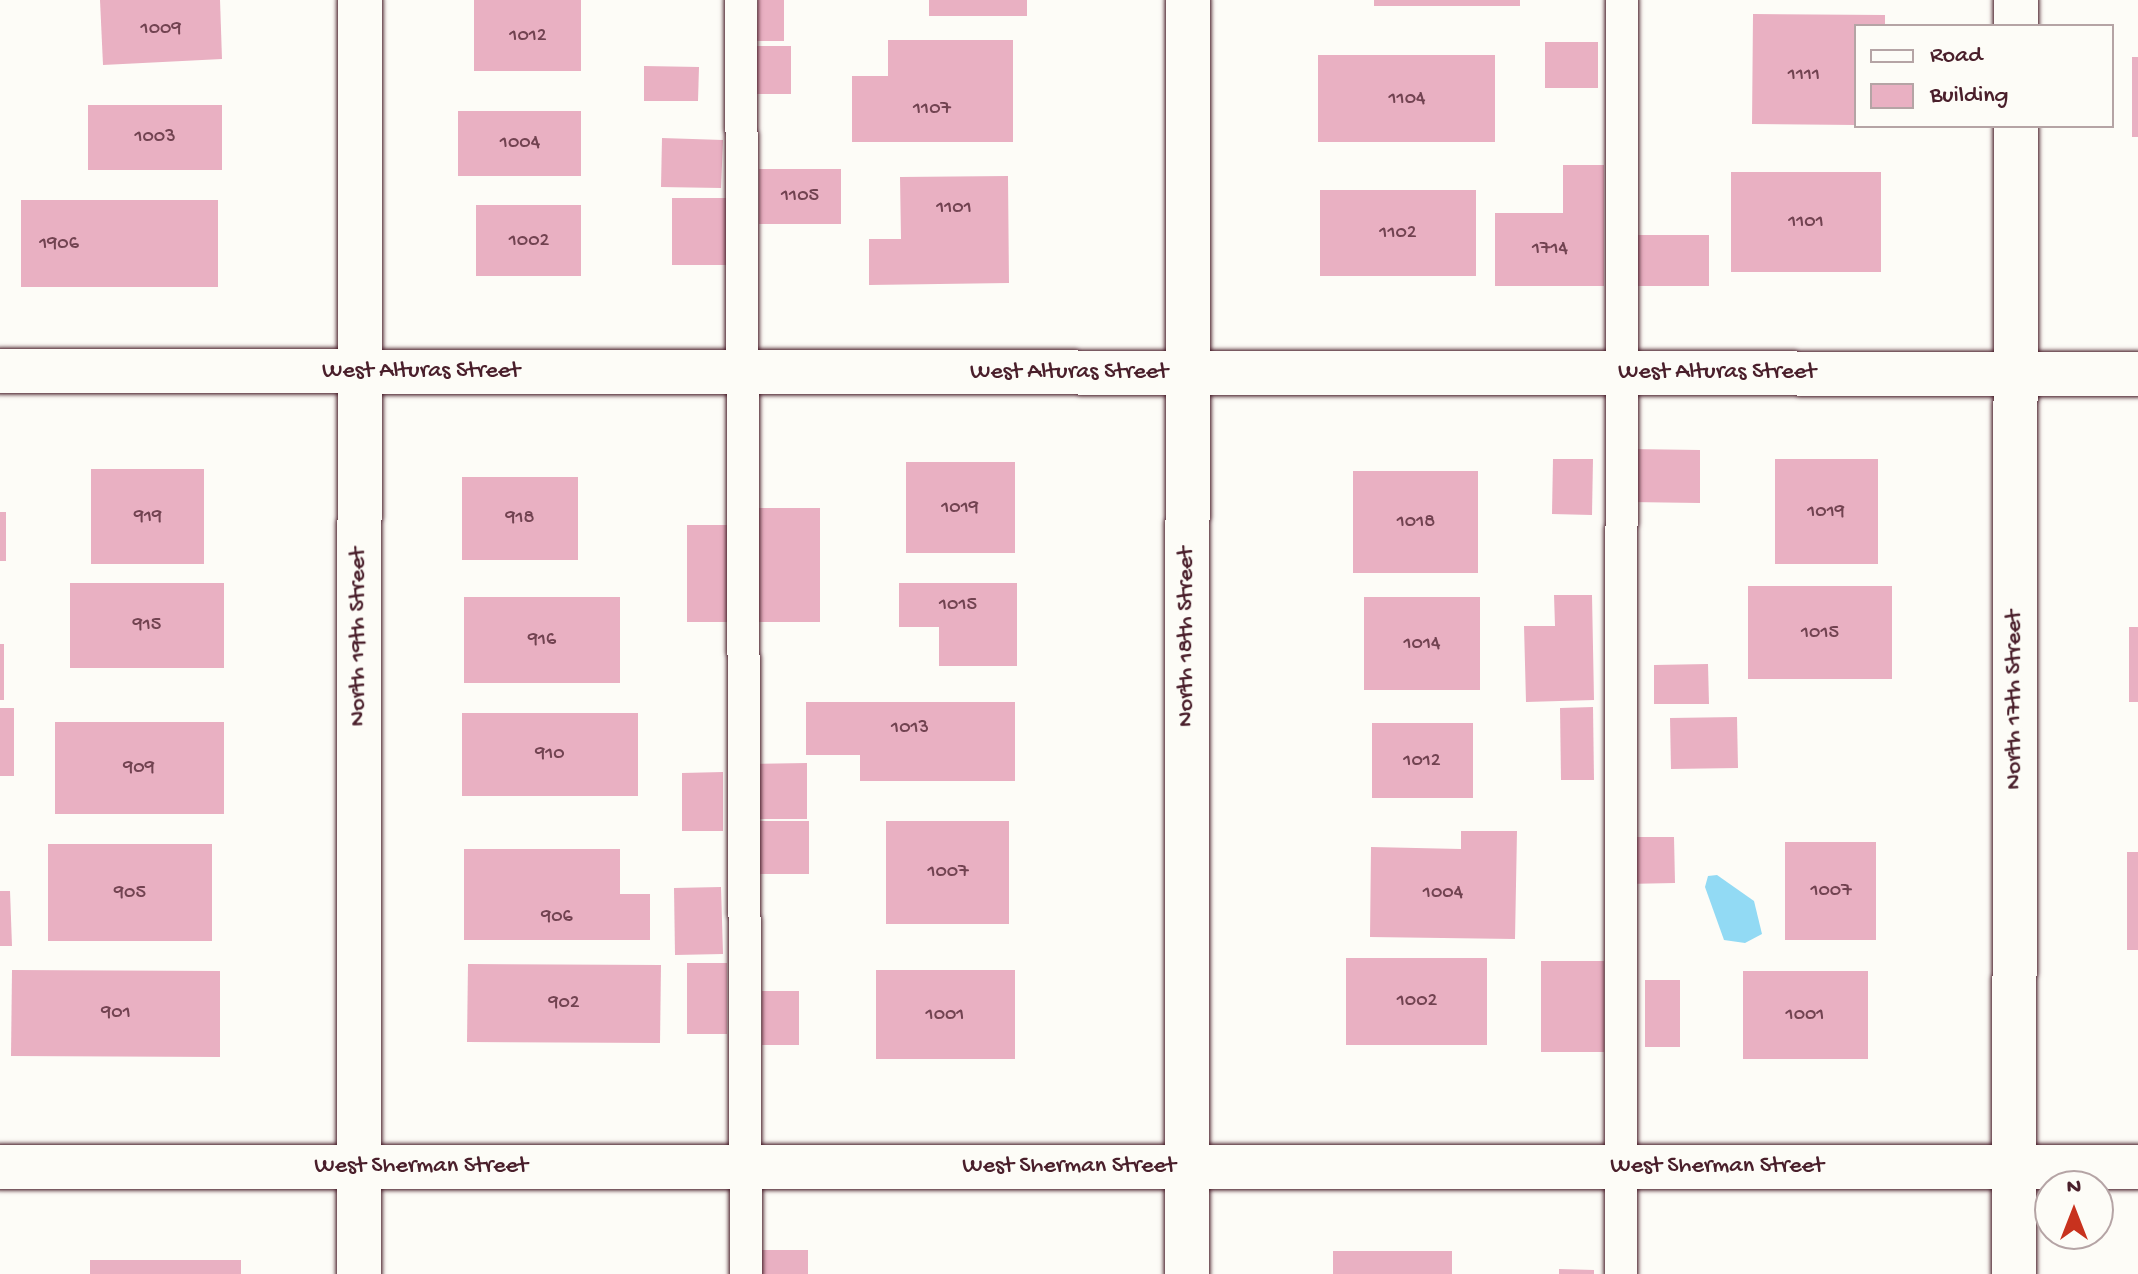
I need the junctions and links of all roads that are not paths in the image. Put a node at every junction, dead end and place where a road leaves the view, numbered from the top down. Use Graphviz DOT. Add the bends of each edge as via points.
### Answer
graph roads {
  1 [pos="360,0"];
  2 [pos="741,0"];
  3 [pos="1188,0"];
  4 [pos="1622,0"];
  5 [pos="2016,0"];
  6 [pos="2016,24"];
  7 [pos="2016,128"];
  8 [pos="0,371"];
  9 [pos="358,372"];
  10 [pos="742,372"];
  11 [pos="1187,373"];
  12 [pos="1620,373"];
  13 [pos="2015,374"];
  14 [pos="2138,374"];
  15 [pos="0,1167"];
  16 [pos="359,1167"];
  17 [pos="746,1167"];
  18 [pos="1187,1167"];
  19 [pos="1622,1167"];
  20 [pos="2014,1167"];
  21 [pos="2138,1167"];
  22 [pos="359,1274"];
  23 [pos="746,1274"];
  24 [pos="1187,1274"];
  25 [pos="1621,1274"];
  26 [pos="2014,1274"];
  1 -- 9 [label="street, North 19th Street"];
  2 -- 10 [label="lane"];
  3 -- 11 [label="street, North 18th Street"];
  4 -- 12 [label="lane"];
  5 -- 6 [label="street"];
  7 -- 13 [label="street, North 17th Street"];
  8 -- 9 [label="street, West Alturas Street"];
  9 -- 10 [label="street, West Alturas Street"];
  9 -- 16 [label="street, North 19th Street"];
  10 -- 11 [label="street, West Alturas Street"];
  10 -- 17 [label="lane"];
  11 -- 12 [label="street, West Alturas Street"];
  11 -- 18 [label="street, North 18th Street"];
  12 -- 13 [label="street, West Alturas Street"];
  12 -- 19 [label="lane"];
  13 -- 14 [label="street, West Alturas Street"];
  13 -- 20 [label="street, North 17th Street"];
  15 -- 16 [label="street, West Sherman Street"];
  16 -- 17 [label="street, West Sherman Street"];
  16 -- 22 [label="street, North 19th Street"];
  17 -- 18 [label="street, West Sherman Street"];
  17 -- 23 [label="lane"];
  18 -- 19 [label="street, West Sherman Street"];
  18 -- 24 [label="street, North 18th Street"];
  19 -- 20 [label="street, West Sherman Street"];
  19 -- 25 [label="lane"];
  20 -- 21 [label="street, West Sherman Street"];
  20 -- 26 [label="street, North 17th Street"];
}
